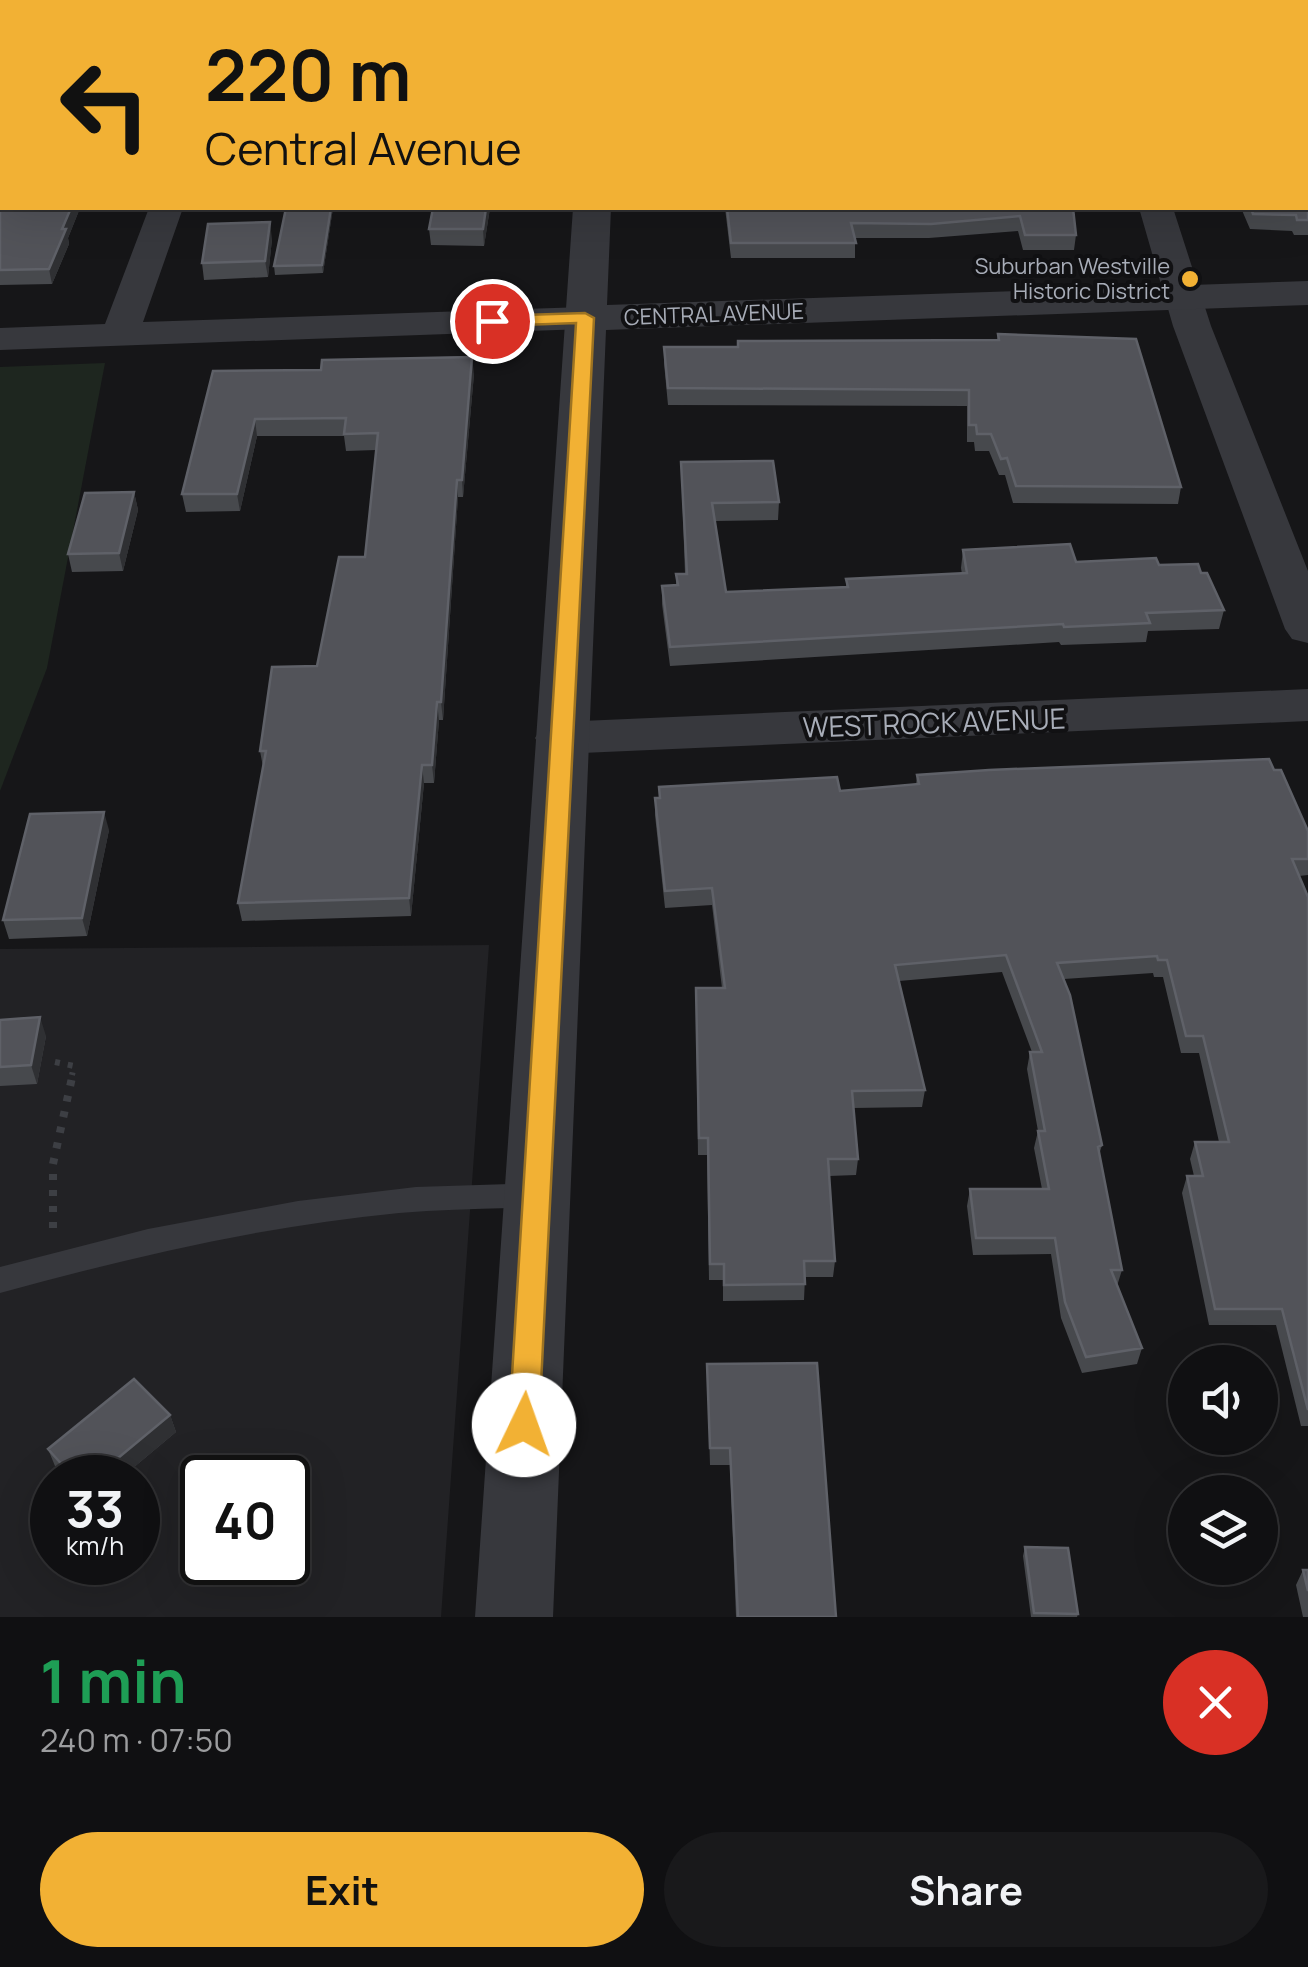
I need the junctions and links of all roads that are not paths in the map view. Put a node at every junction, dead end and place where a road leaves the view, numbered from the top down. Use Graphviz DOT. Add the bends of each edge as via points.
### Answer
graph roads {
  1 [pos="165,210"];
  2 [pos="592,210"];
  3 [pos="1157,210"];
  4 [pos="1308,293"];
  5 [pos="1183,297"];
  6 [pos="585,318"];
  7 [pos="120,334"];
  8 [pos="0,338"];
  9 [pos="1308,630"];
  10 [pos="1308,706"];
  11 [pos="560,738"];
  12 [pos="536,1195"];
  13 [pos="0,1280"];
  14 [pos="514,1617"];
  1 -- 7 [label="street"];
  2 -- 6 [label="street"];
  3 -- 5 [label="street"];
  4 -- 5 [label="street, CENTRAL AVENUE"];
  5 -- 6 [label="street, CENTRAL AVENUE"];
  5 -- 9 [label="street"];
  6 -- 7 [label="street, CENTRAL AVENUE"];
  6 -- 11 [label="street"];
  7 -- 8 [label="street, CENTRAL AVENUE"];
  10 -- 11 [label="street, WEST ROCK AVENUE"];
  11 -- 12 [label="street"];
  12 -- 13 [label="lane" via="400,1201 289,1216 108,1250"];
  12 -- 14 [label="street"];
}
